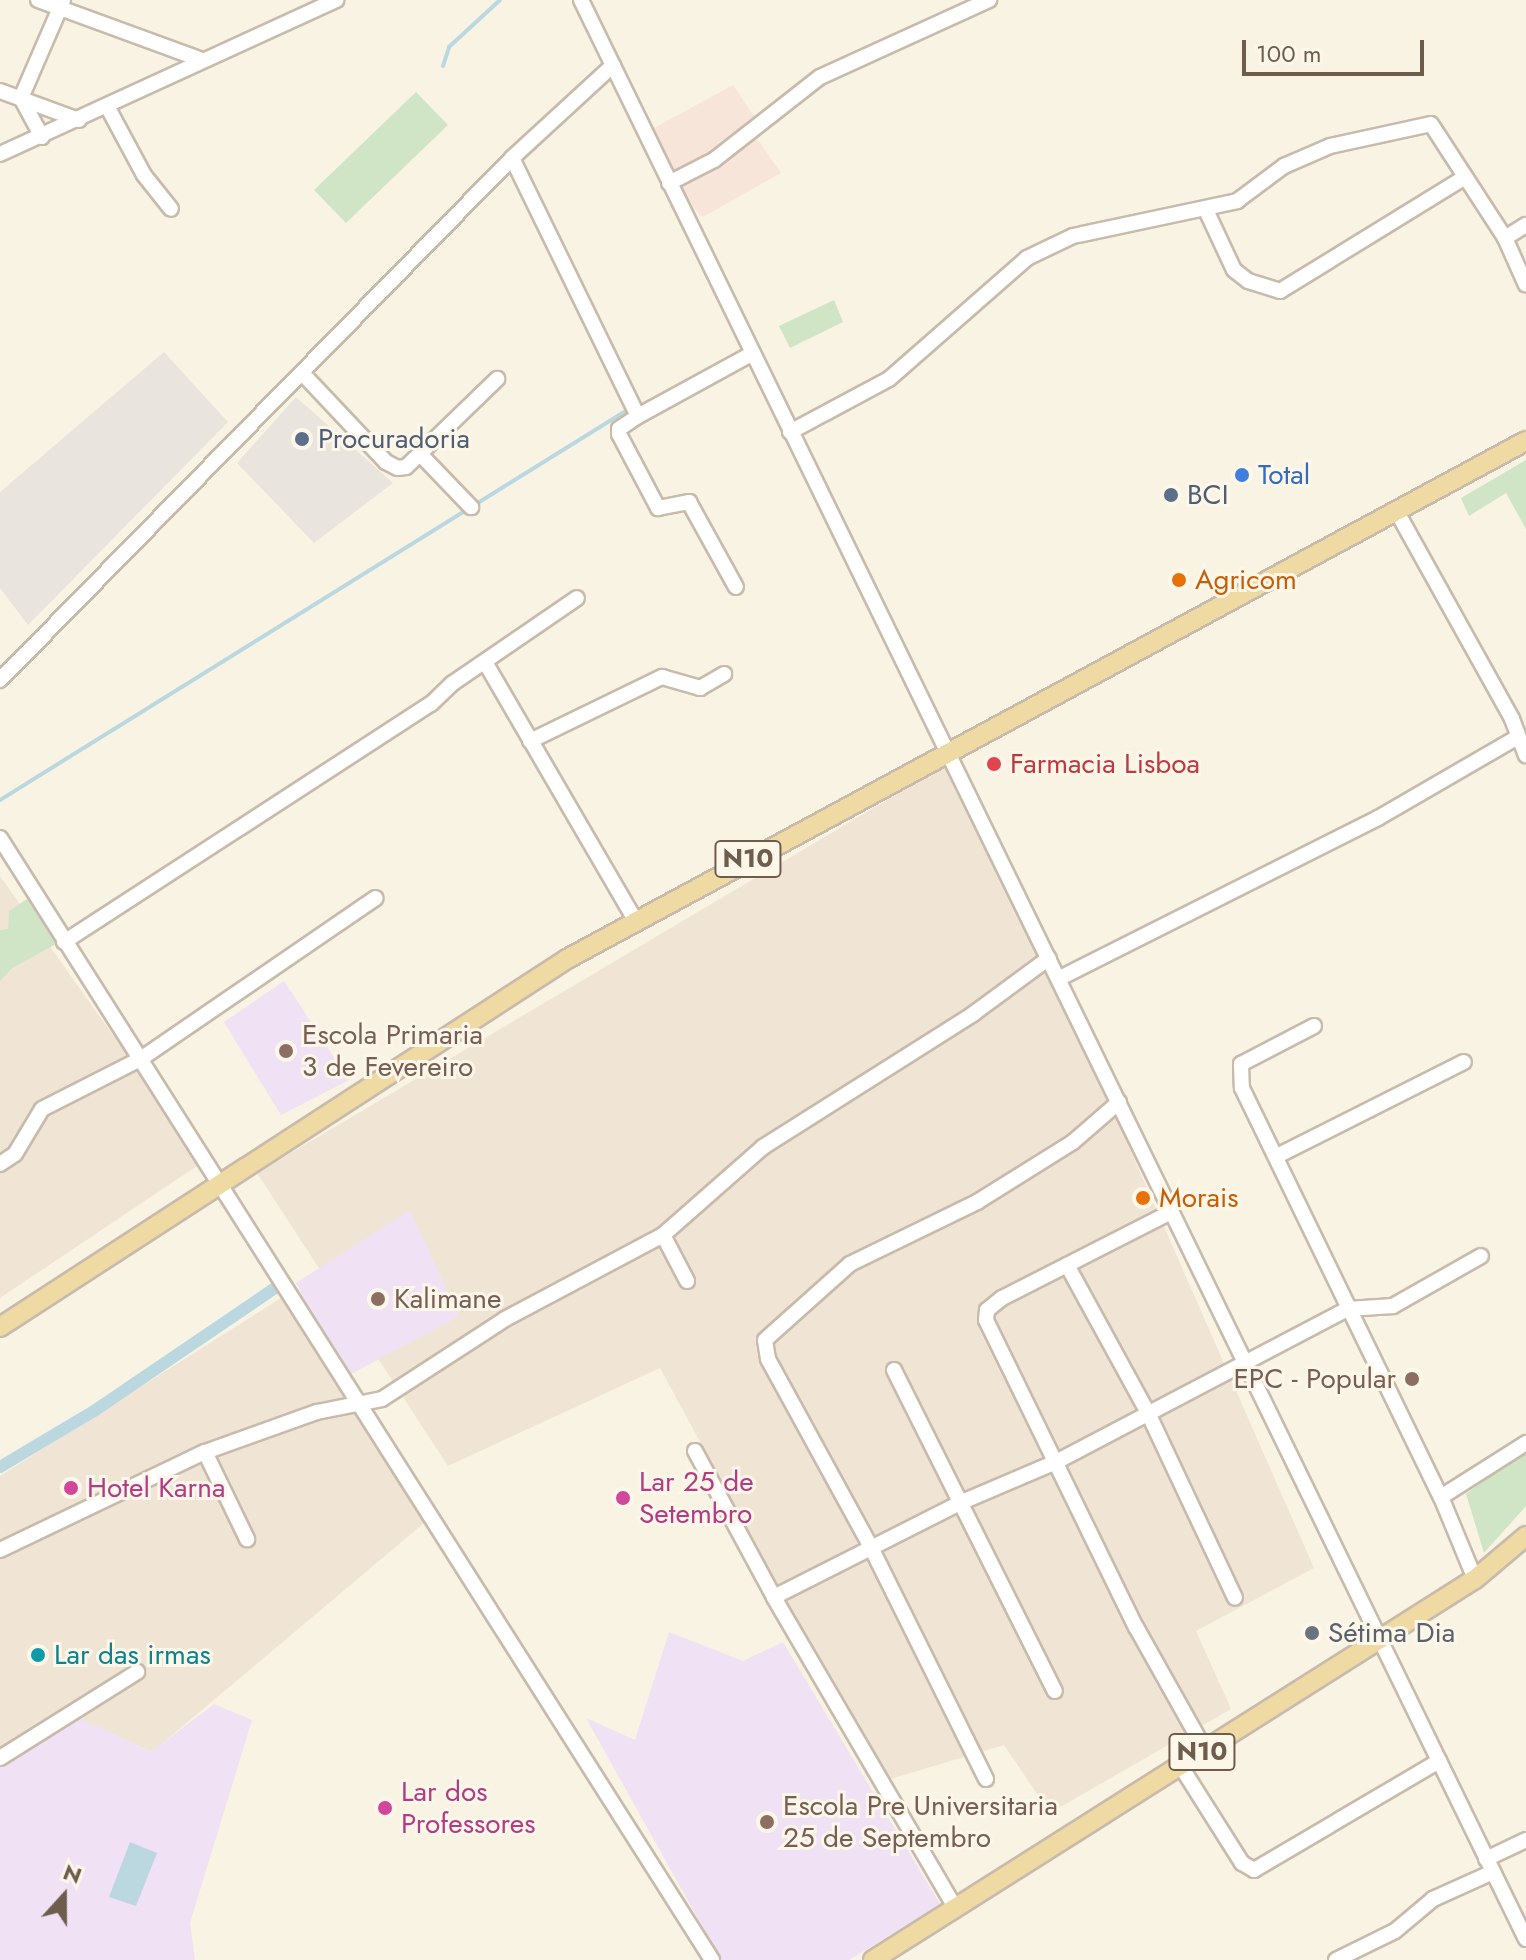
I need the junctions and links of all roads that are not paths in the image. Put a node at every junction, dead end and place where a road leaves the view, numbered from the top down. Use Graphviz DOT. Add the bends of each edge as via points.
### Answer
graph roads {
  1 [pos="38,0"];
  2 [pos="336,0"];
  3 [pos="581,0"];
  4 [pos="989,0"];
  5 [pos="61,4"];
  6 [pos="199,59"];
  7 [pos="613,65"];
  8 [pos="0,91"];
  9 [pos="21,98"];
  10 [pos="107,106"];
  11 [pos="79,120"];
  12 [pos="42,137"];
  13 [pos="0,154"];
  14 [pos="512,158"];
  15 [pos="1465,177"];
  16 [pos="669,183"];
  17 [pos="171,209"];
  18 [pos="1206,210"];
  19 [pos="1526,225"];
  20 [pos="1505,238"];
  21 [pos="1526,285"];
  22 [pos="753,353"];
  23 [pos="304,375"];
  24 [pos="497,379"];
  25 [pos="638,416"];
  26 [pos="790,432"];
  27 [pos="1526,441"];
  28 [pos="420,454"];
  29 [pos="471,507"];
  30 [pos="1397,512"];
  31 [pos="736,587"];
  32 [pos="577,598"];
  33 [pos="485,662"];
  34 [pos="724,674"];
  35 [pos="0,680"];
  36 [pos="1526,710"];
  37 [pos="1512,719"];
  38 [pos="1518,737"];
  39 [pos="530,741"];
  40 [pos="948,753"];
  41 [pos="1526,755"];
  42 [pos="0,838"];
  43 [pos="376,898"];
  44 [pos="635,920"];
  45 [pos="64,942"];
  46 [pos="1049,958"];
  47 [pos="1060,978"];
  48 [pos="1314,1026"];
  49 [pos="142,1058"];
  50 [pos="1464,1062"];
  51 [pos="1119,1102"];
  52 [pos="1277,1156"];
  53 [pos="0,1164"];
  54 [pos="222,1184"];
  55 [pos="1171,1212"];
  56 [pos="663,1235"];
  57 [pos="1481,1256"];
  58 [pos="1067,1265"];
  59 [pos="687,1281"];
  60 [pos="1348,1309"];
  61 [pos="0,1327"];
  62 [pos="1247,1364"];
  63 [pos="894,1370"];
  64 [pos="359,1403"];
  65 [pos="1148,1413"];
  66 [pos="1526,1443"];
  67 [pos="695,1451"];
  68 [pos="205,1452"];
  69 [pos="1056,1462"];
  70 [pos="1441,1497"];
  71 [pos="962,1502"];
  72 [pos="1526,1536"];
  73 [pos="247,1539"];
  74 [pos="872,1549"];
  75 [pos="0,1550"];
  76 [pos="1475,1579"];
  77 [pos="774,1597"];
  78 [pos="1235,1598"];
  79 [pos="1381,1640"];
  80 [pos="137,1672"];
  81 [pos="1055,1691"];
  82 [pos="1205,1750"];
  83 [pos="0,1758"];
  84 [pos="1439,1761"];
  85 [pos="1180,1765"];
  86 [pos="986,1779"];
  87 [pos="1526,1840"];
  88 [pos="1489,1866"];
  89 [pos="956,1909"];
  90 [pos="1526,1939"];
  91 [pos="712,1960"];
  92 [pos="873,1960"];
  93 [pos="1336,1960"];
  1 -- 5 [label="street"];
  2 -- 6 [label="street"];
  3 -- 7 [label="street"];
  4 -- 16 [label="street" via="813,81 714,160"];
  5 -- 6 [label="street"];
  5 -- 9 [label="street"];
  6 -- 10 [label="street"];
  7 -- 14 [label="street"];
  7 -- 16 [label="street"];
  8 -- 9 [label="street"];
  9 -- 11 [label="street"];
  9 -- 12 [label="street"];
  10 -- 11 [label="street"];
  10 -- 17 [label="street" via="144,175"];
  11 -- 12 [label="street"];
  12 -- 13 [label="street"];
  14 -- 23 [label="street"];
  14 -- 25 [label="street"];
  15 -- 18 [label="street" via="1427,124 1330,146 1284,166 1237,201"];
  15 -- 18 [label="street" via="1280,291 1248,281 1234,270"];
  15 -- 20 [label="street"];
  16 -- 22 [label="street"];
  18 -- 26 [label="street" via="1073,236 1027,258 889,379"];
  19 -- 20 [label="street"];
  20 -- 21 [label="street"];
  22 -- 25 [label="street"];
  22 -- 26 [label="street"];
  23 -- 28 [label="street" via="386,462 406,467"];
  23 -- 35 [label="street"];
  24 -- 28 [label="street"];
  25 -- 31 [label="street" via="618,431 658,508 689,502"];
  26 -- 40 [label="street"];
  27 -- 30 [label="main road, N10"];
  28 -- 29 [label="street"];
  30 -- 37 [label="street"];
  30 -- 40 [label="main road, N10"];
  32 -- 33 [label="street"];
  33 -- 39 [label="street"];
  33 -- 45 [label="street" via="431,704"];
  34 -- 39 [label="street" via="700,688 662,677"];
  36 -- 37 [label="street"];
  37 -- 38 [label="street"];
  38 -- 41 [label="street"];
  38 -- 47 [label="street" via="1378,818"];
  39 -- 44 [label="street"];
  40 -- 44 [label="main road, N10"];
  40 -- 46 [label="street"];
  42 -- 45 [label="street"];
  43 -- 49 [label="street"];
  44 -- 54 [label="main road, N10" via="412,1057"];
  45 -- 49 [label="street"];
  46 -- 47 [label="street"];
  46 -- 56 [label="street" via="973,1014 763,1147"];
  47 -- 51 [label="street"];
  48 -- 52 [label="street" via="1238,1068 1242,1088"];
  49 -- 53 [label="street" via="42,1109 15,1154"];
  49 -- 54 [label="street"];
  50 -- 52 [label="street"];
  51 -- 55 [label="street"];
  51 -- 74 [label="street" via="1073,1142 977,1202 850,1264 768,1333 768,1359"];
  52 -- 60 [label="street"];
  54 -- 61 [label="main road, N10"];
  54 -- 64 [label="street"];
  55 -- 58 [label="street"];
  55 -- 62 [label="street"];
  56 -- 59 [label="street"];
  56 -- 64 [label="street" via="505,1319 382,1399"];
  57 -- 60 [label="street" via="1393,1306"];
  58 -- 65 [label="street"];
  58 -- 69 [label="street" via="1002,1298 987,1310 986,1320"];
  60 -- 62 [label="street"];
  60 -- 70 [label="street"];
  62 -- 65 [label="street"];
  62 -- 79 [label="street"];
  63 -- 71 [label="street"];
  64 -- 68 [label="street" via="317,1412"];
  64 -- 91 [label="street"];
  65 -- 69 [label="street"];
  65 -- 78 [label="street"];
  66 -- 70 [label="street"];
  67 -- 77 [label="street"];
  68 -- 73 [label="street"];
  68 -- 75 [label="street"];
  69 -- 71 [label="street"];
  69 -- 82 [label="street" via="1136,1627"];
  70 -- 76 [label="street"];
  71 -- 74 [label="street"];
  71 -- 81 [label="street"];
  72 -- 76 [label="main road, N10"];
  74 -- 77 [label="street"];
  74 -- 86 [label="street"];
  76 -- 79 [label="main road, N10"];
  77 -- 89 [label="street"];
  79 -- 82 [label="main road, N10"];
  79 -- 84 [label="street"];
  80 -- 83 [label="street"];
  82 -- 85 [label="main road, N10"];
  84 -- 85 [label="street" via="1254,1870 1242,1863"];
  84 -- 88 [label="street"];
  85 -- 89 [label="main road, N10"];
  87 -- 88 [label="street"];
  88 -- 90 [label="street"];
  88 -- 93 [label="street" via="1433,1899 1395,1931"];
  89 -- 92 [label="main road, N10"];
}
